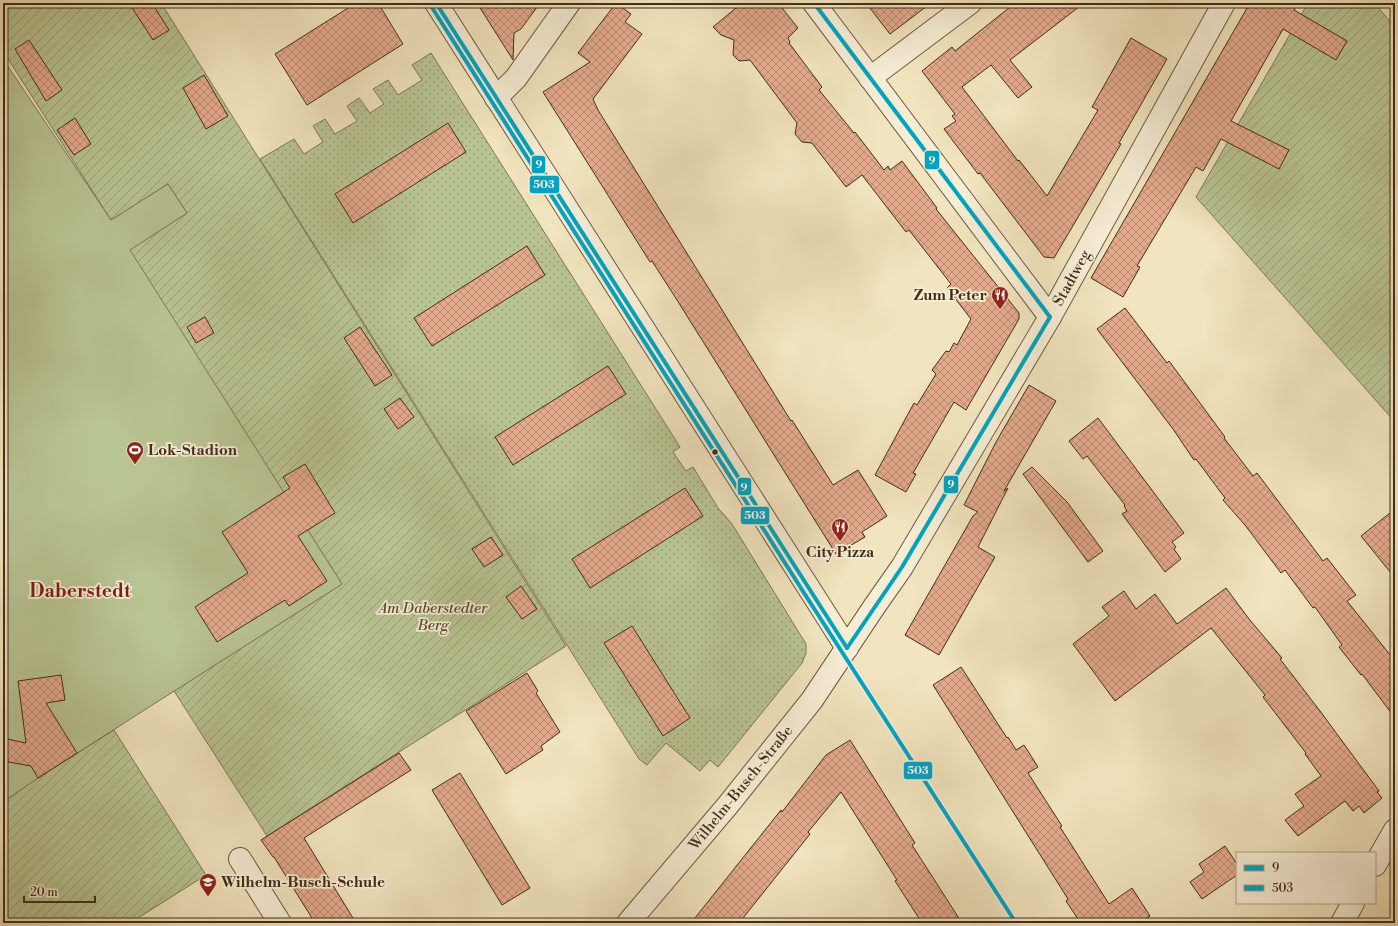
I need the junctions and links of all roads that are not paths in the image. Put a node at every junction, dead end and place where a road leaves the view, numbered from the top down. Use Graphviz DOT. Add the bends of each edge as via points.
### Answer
graph roads {
  1 [pos="436,3"];
  2 [pos="569,3"];
  3 [pos="814,3"];
  4 [pos="970,3"];
  5 [pos="1224,3"];
  6 [pos="870,78"];
  7 [pos="496,98"];
  8 [pos="1050,317"];
  9 [pos="847,648"];
  10 [pos="1395,830"];
  11 [pos="240,859"];
  12 [pos="1376,863"];
  13 [pos="1352,904"];
  14 [pos="280,923"];
  15 [pos="628,923"];
  16 [pos="1342,923"];
  1 -- 7 [label="street"];
  2 -- 7 [label="street" via="516,78"];
  3 -- 6 [label="street"];
  4 -- 6 [label="street"];
  5 -- 8 [label="street, Stadtweg"];
  6 -- 8 [label="street"];
  7 -- 9 [label="street"];
  8 -- 9 [label="street, Stadtweg" via="902,568"];
  9 -- 15 [label="street, Wilhelm-Busch-Straße" via="812,700"];
  10 -- 12 [label="street"];
  11 -- 14 [label="street"];
  13 -- 16 [label="street"];
}
